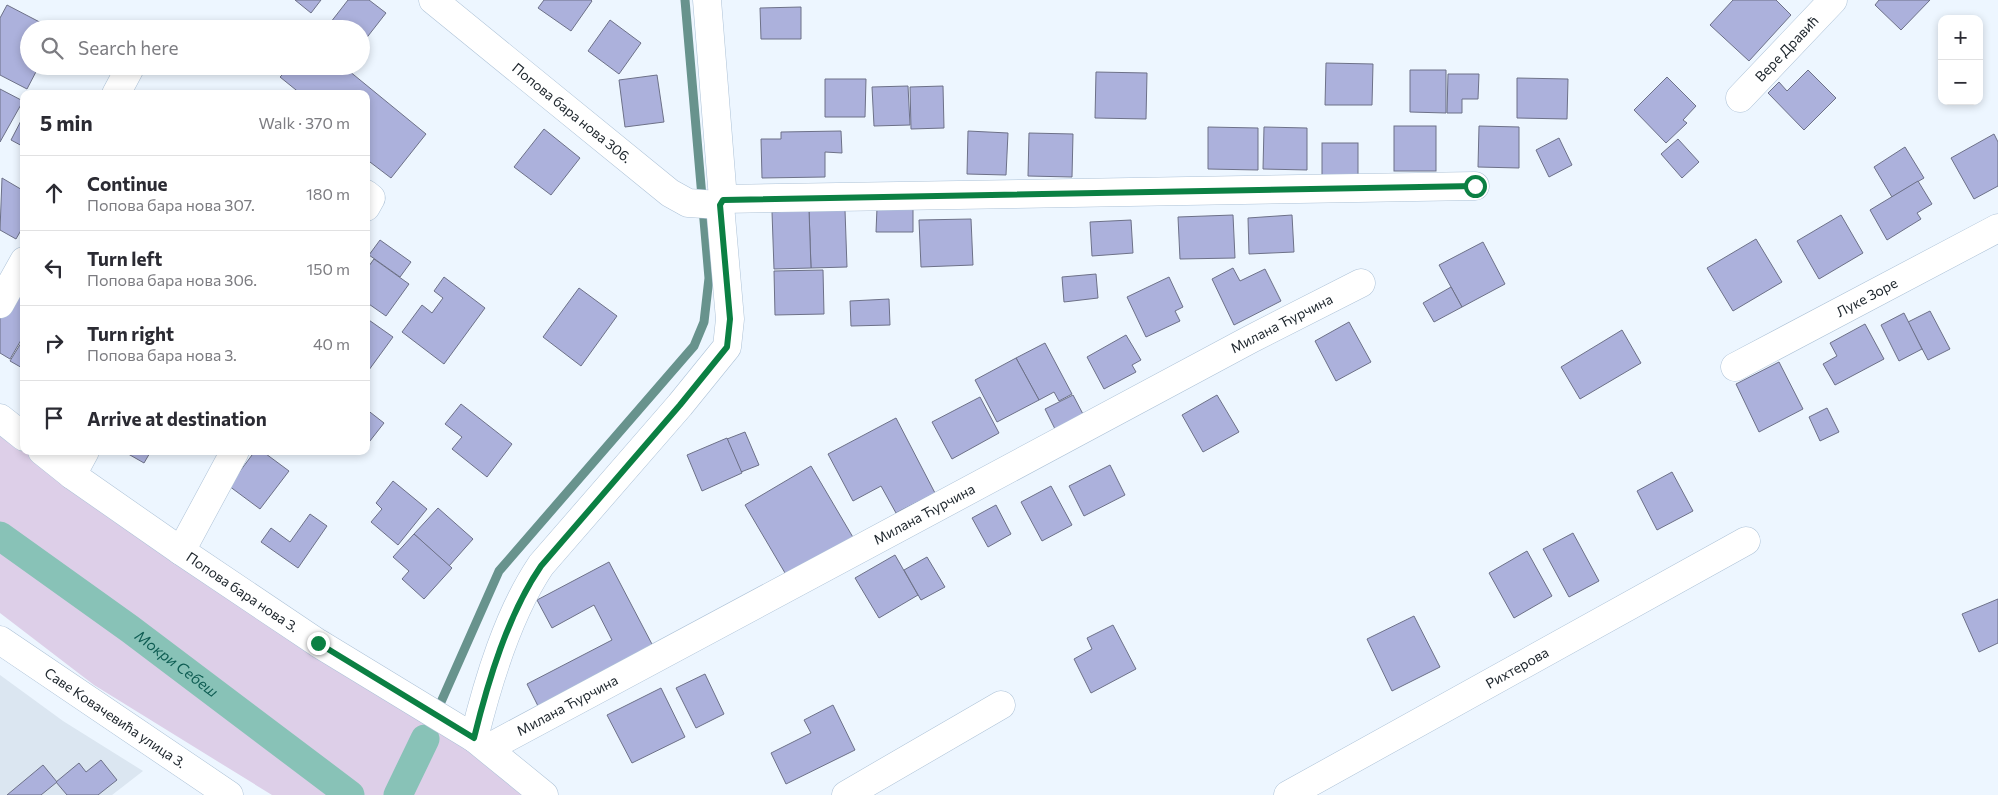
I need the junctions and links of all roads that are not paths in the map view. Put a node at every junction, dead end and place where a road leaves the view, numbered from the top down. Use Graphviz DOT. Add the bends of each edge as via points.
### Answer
graph roads {
  1 [pos="433,0"];
  2 [pos="708,0"];
  3 [pos="1833,0"];
  4 [pos="1740,98"];
  5 [pos="1475,186"];
  6 [pos="720,203"];
  7 [pos="1998,228"];
  8 [pos="20,268"];
  9 [pos="1361,284"];
  10 [pos="0,304"];
  11 [pos="1735,367"];
  12 [pos="0,418"];
  13 [pos="20,434"];
  14 [pos="47,455"];
  15 [pos="83,455"];
  16 [pos="233,455"];
  17 [pos="72,476"];
  18 [pos="1746,540"];
  19 [pos="181,551"];
  20 [pos="0,640"];
  21 [pos="1001,705"];
  22 [pos="481,743"];
  23 [pos="229,795"];
  24 [pos="544,795"];
  25 [pos="846,795"];
  26 [pos="1288,795"];
  1 -- 6 [label="street, Попова бара нова 306." via="670,194 688,204"];
  2 -- 6 [label="street"];
  3 -- 4 [label="street, Вере Дравић"];
  5 -- 6 [label="street, Попова бара нова 306."];
  6 -- 22 [label="street" via="730,319 727,347 524,590 484,696"];
  7 -- 11 [label="street, Луке Зоре"];
  8 -- 10 [label="street"];
  9 -- 22 [label="street, Милана Ћурчина"];
  12 -- 13 [label="street"];
  14 -- 17 [label="street, Попова бара нова 3."];
  15 -- 17 [label="street"];
  16 -- 19 [label="street"];
  17 -- 19 [label="street, Попова бара нова 3."];
  18 -- 26 [label="street, Рихтерова"];
  19 -- 22 [label="street, Попова бара нова 3." via="318,643"];
  20 -- 23 [label="street, Саве Ковачевића улица 3."];
  21 -- 25 [label="street"];
  22 -- 24 [label="street, Попова бара нова 3."];
}
